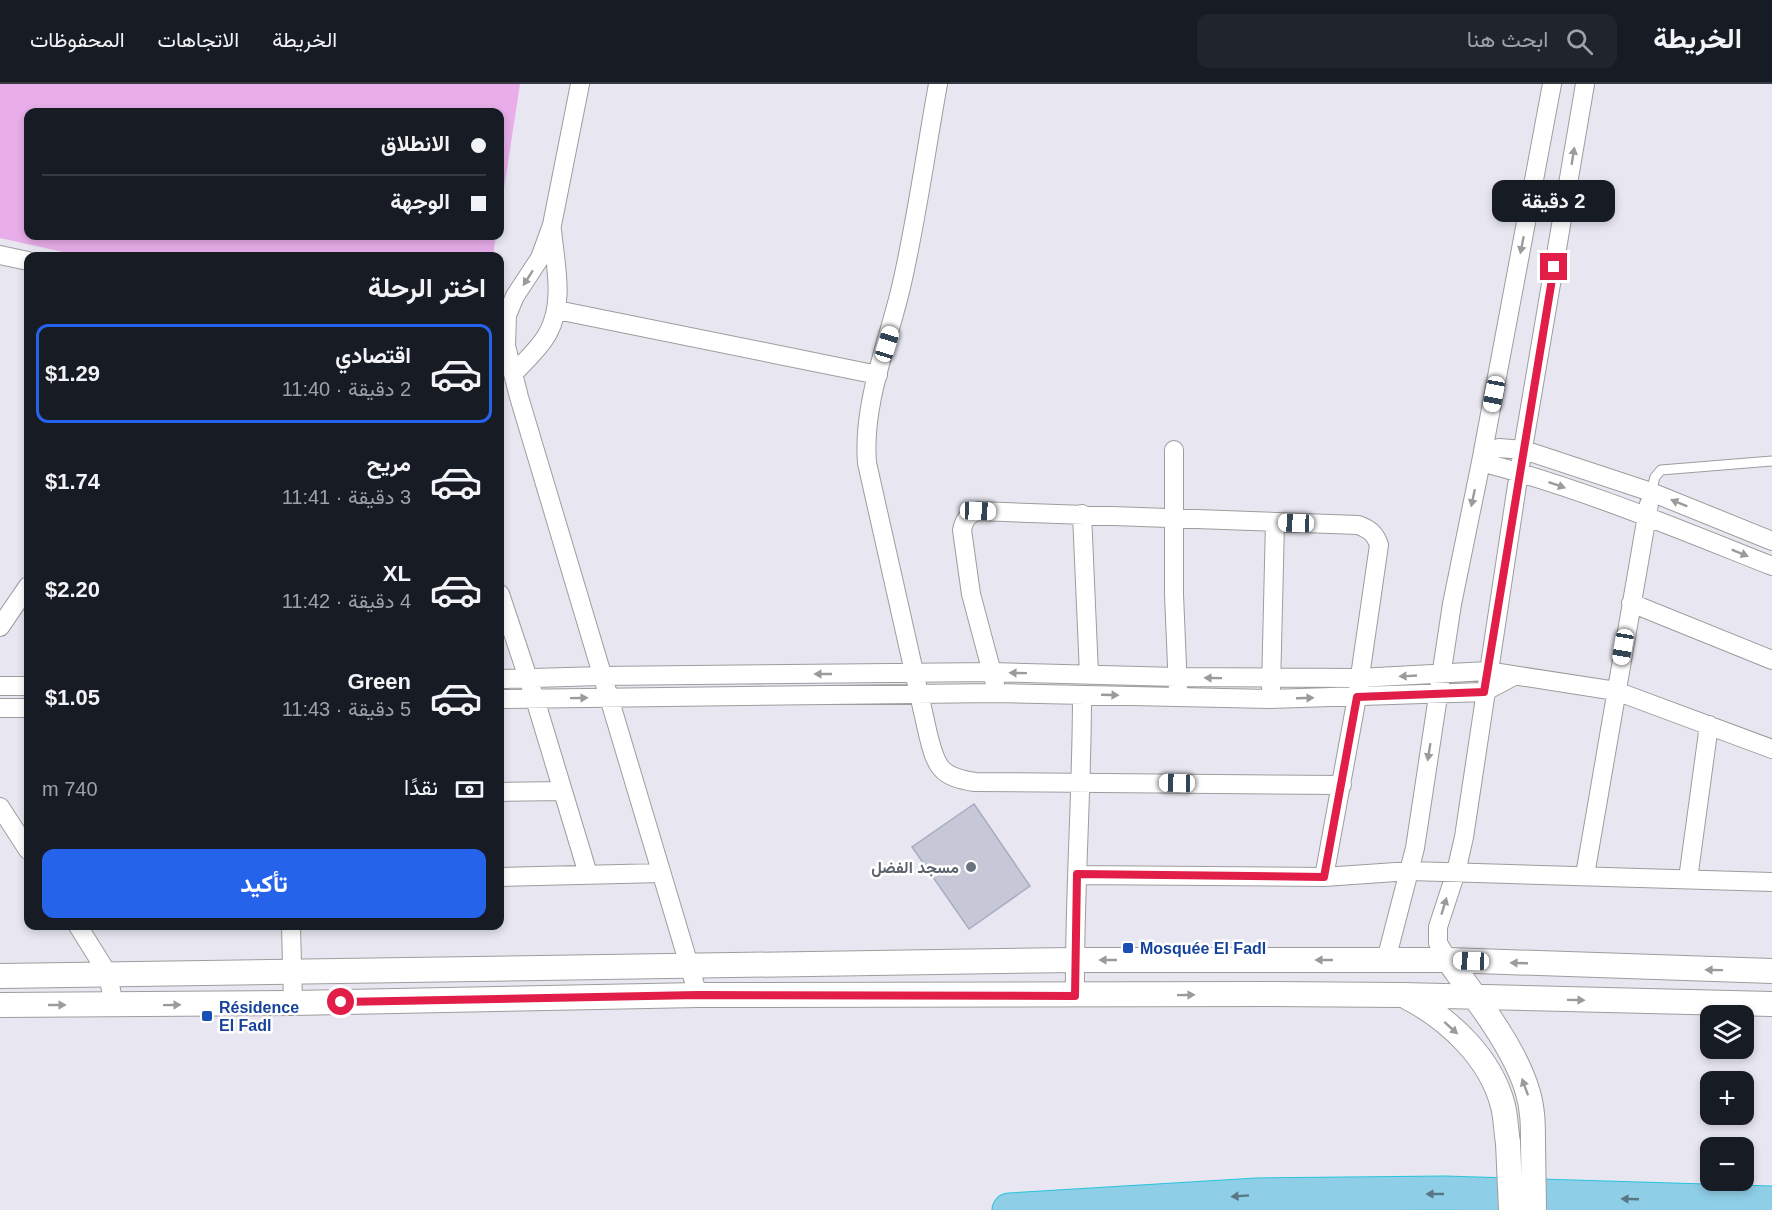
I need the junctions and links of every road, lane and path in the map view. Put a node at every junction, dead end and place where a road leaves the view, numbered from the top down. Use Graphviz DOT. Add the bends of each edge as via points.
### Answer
graph roads {
  1 [pos="580,84"];
  2 [pos="938,84"];
  3 [pos="1552,84"];
  4 [pos="1585,84"];
  5 [pos="552,225"];
  6 [pos="0,255"];
  7 [pos="24,260"];
  8 [pos="557,310"];
  9 [pos="508,361"];
  10 [pos="878,375"];
  11 [pos="1174,450"];
  12 [pos="1524,450"];
  13 [pos="1772,461"];
  14 [pos="1481,462"];
  15 [pos="1519,472"];
  16 [pos="1651,492"];
  17 [pos="1082,514"];
  18 [pos="1646,516"];
  19 [pos="1174,517"];
  20 [pos="1275,522"];
  21 [pos="1772,541"];
  22 [pos="1772,566"];
  23 [pos="24,592"];
  24 [pos="1631,603"];
  25 [pos="504,607"];
  26 [pos="0,627"];
  27 [pos="1772,660"];
  28 [pos="1487,671"];
  29 [pos="992,672"];
  30 [pos="915,674"];
  31 [pos="1089,674"];
  32 [pos="1441,674"];
  33 [pos="601,676"];
  34 [pos="1514,676"];
  35 [pos="1178,677"];
  36 [pos="1272,678"];
  37 [pos="1359,678"];
  38 [pos="504,679"];
  39 [pos="527,679"];
  40 [pos="0,686"];
  41 [pos="24,686"];
  42 [pos="1616,691"];
  43 [pos="1484,692"];
  44 [pos="997,693"];
  45 [pos="919,694"];
  46 [pos="1082,695"];
  47 [pos="1438,695"];
  48 [pos="608,697"];
  49 [pos="1357,697"];
  50 [pos="1178,698"];
  51 [pos="504,699"];
  52 [pos="535,699"];
  53 [pos="1270,699"];
  54 [pos="0,708"];
  55 [pos="24,708"];
  56 [pos="1709,724"];
  57 [pos="1772,749"];
  58 [pos="1082,782"];
  59 [pos="1342,785"];
  60 [pos="564,791"];
  61 [pos="504,792"];
  62 [pos="0,807"];
  63 [pos="24,844"];
  64 [pos="1410,871"];
  65 [pos="1456,872"];
  66 [pos="661,873"];
  67 [pos="588,874"];
  68 [pos="1077,874"];
  69 [pos="1586,875"];
  70 [pos="504,877"];
  71 [pos="1324,877"];
  72 [pos="1688,879"];
  73 [pos="1772,882"];
  74 [pos="80,930"];
  75 [pos="291,930"];
  76 [pos="1074,960"];
  77 [pos="1386,960"];
  78 [pos="1448,960"];
  79 [pos="689,965"];
  80 [pos="292,971"];
  81 [pos="1772,971"];
  82 [pos="108,974"];
  83 [pos="0,976"];
  84 [pos="698,995"];
  85 [pos="1403,995"];
  86 [pos="1075,996"];
  87 [pos="1476,998"];
  88 [pos="293,1003"];
  89 [pos="1772,1004"];
  90 [pos="0,1005"];
  91 [pos="114,1005"];
  92 [pos="1772,1203"];
  93 [pos="1009,1210"];
  94 [pos="1511,1210"];
  95 [pos="1534,1210"];
  1 -- 5 [label="street"];
  2 -- 10 [label="street" via="903,280"];
  3 -- 14 [label="street, one-way"];
  12 -- 4 [label="street, one-way"];
  5 -- 8 [label="street"];
  5 -- 9 [label="street, one-way" via="540,258 507,315"];
  6 -- 7 [label="street"];
  8 -- 9 [label="street" via="542,342"];
  8 -- 10 [label="street"];
  9 -- 33 [label="street"];
  10 -- 30 [label="street" via="866,432 867,463"];
  11 -- 19 [label="street"];
  12 -- 14 [label="street" via="1499,448 1488,452"];
  12 -- 15 [label="street"];
  12 -- 16 [label="street"];
  13 -- 16 [label="lane" via="1661,470"];
  14 -- 15 [label="street"];
  14 -- 32 [label="street, one-way"];
  15 -- 18 [label="street, one-way"];
  15 -- 28 [label="street"];
  16 -- 18 [label="street"];
  21 -- 16 [label="street, one-way"];
  17 -- 19 [label="street"];
  17 -- 29 [label="street" via="978,511 965,520 962,530 971,594"];
  17 -- 31 [label="street"];
  18 -- 22 [label="street, one-way"];
  18 -- 24 [label="street"];
  19 -- 20 [label="street"];
  19 -- 35 [label="street"];
  20 -- 36 [label="street"];
  20 -- 37 [label="street" via="1358,525 1377,538"];
  23 -- 26 [label="street"];
  24 -- 27 [label="street"];
  24 -- 42 [label="street"];
  25 -- 39 [label="street"];
  28 -- 32 [label="street"];
  28 -- 34 [label="street"];
  28 -- 43 [label="street"];
  29 -- 30 [label="street"];
  31 -- 29 [label="street, one-way"];
  29 -- 44 [label="street"];
  30 -- 33 [label="street, one-way"];
  30 -- 45 [label="street"];
  31 -- 35 [label="street"];
  32 -- 37 [label="street, one-way"];
  32 -- 47 [label="street"];
  33 -- 39 [label="street"];
  33 -- 48 [label="street"];
  34 -- 42 [label="street"];
  34 -- 43 [label="street"];
  36 -- 35 [label="street, one-way"];
  35 -- 50 [label="street"];
  36 -- 37 [label="street"];
  36 -- 53 [label="street"];
  37 -- 49 [label="street"];
  38 -- 39 [label="street"];
  39 -- 52 [label="street"];
  40 -- 41 [label="street"];
  42 -- 56 [label="street"];
  42 -- 69 [label="street"];
  43 -- 47 [label="street"];
  43 -- 65 [label="street"];
  44 -- 45 [label="street"];
  44 -- 46 [label="street"];
  45 -- 48 [label="street"];
  45 -- 58 [label="street" via="936,764 957,780"];
  46 -- 50 [label="street, one-way"];
  46 -- 58 [label="street"];
  47 -- 49 [label="street"];
  47 -- 64 [label="street, one-way"];
  52 -- 48 [label="street, one-way"];
  48 -- 66 [label="street"];
  53 -- 49 [label="street, one-way"];
  49 -- 59 [label="street"];
  50 -- 53 [label="street"];
  51 -- 52 [label="street"];
  52 -- 60 [label="street"];
  54 -- 55 [label="street"];
  56 -- 57 [label="street"];
  56 -- 72 [label="street"];
  58 -- 59 [label="street"];
  58 -- 68 [label="street"];
  59 -- 71 [label="street"];
  60 -- 61 [label="street"];
  60 -- 67 [label="street"];
  62 -- 63 [label="street"];
  64 -- 65 [label="street"];
  64 -- 71 [label="street"];
  64 -- 77 [label="street"];
  65 -- 69 [label="street"];
  78 -- 65 [label="street, one-way" via="1437,935"];
  66 -- 67 [label="street"];
  66 -- 79 [label="street"];
  67 -- 70 [label="street"];
  68 -- 71 [label="street"];
  68 -- 76 [label="street"];
  69 -- 72 [label="street"];
  72 -- 73 [label="street"];
  74 -- 82 [label="street"];
  75 -- 80 [label="street"];
  77 -- 76 [label="street, one-way"];
  76 -- 79 [label="street"];
  76 -- 86 [label="street"];
  77 -- 78 [label="street"];
  77 -- 85 [label="street" via="1389,980"];
  81 -- 78 [label="street, one-way"];
  78 -- 87 [label="street"];
  79 -- 80 [label="street"];
  79 -- 84 [label="street"];
  80 -- 82 [label="street"];
  80 -- 88 [label="street"];
  82 -- 83 [label="street"];
  82 -- 91 [label="street"];
  84 -- 86 [label="street"];
  84 -- 88 [label="street"];
  86 -- 85 [label="street, one-way"];
  85 -- 87 [label="street"];
  85 -- 94 [label="street, one-way, bridge" via="1453,1029 1482,1061 1494,1083 1503,1106 1508,1143"];
  87 -- 89 [label="street, one-way"];
  95 -- 87 [label="street, one-way, bridge" via="1533,1118 1528,1092 1518,1067"];
  91 -- 88 [label="street, one-way"];
  90 -- 91 [label="street, one-way"];
  92 -- 93 [label="highway, one-way" via="1445,1193 1257,1195"];
}
